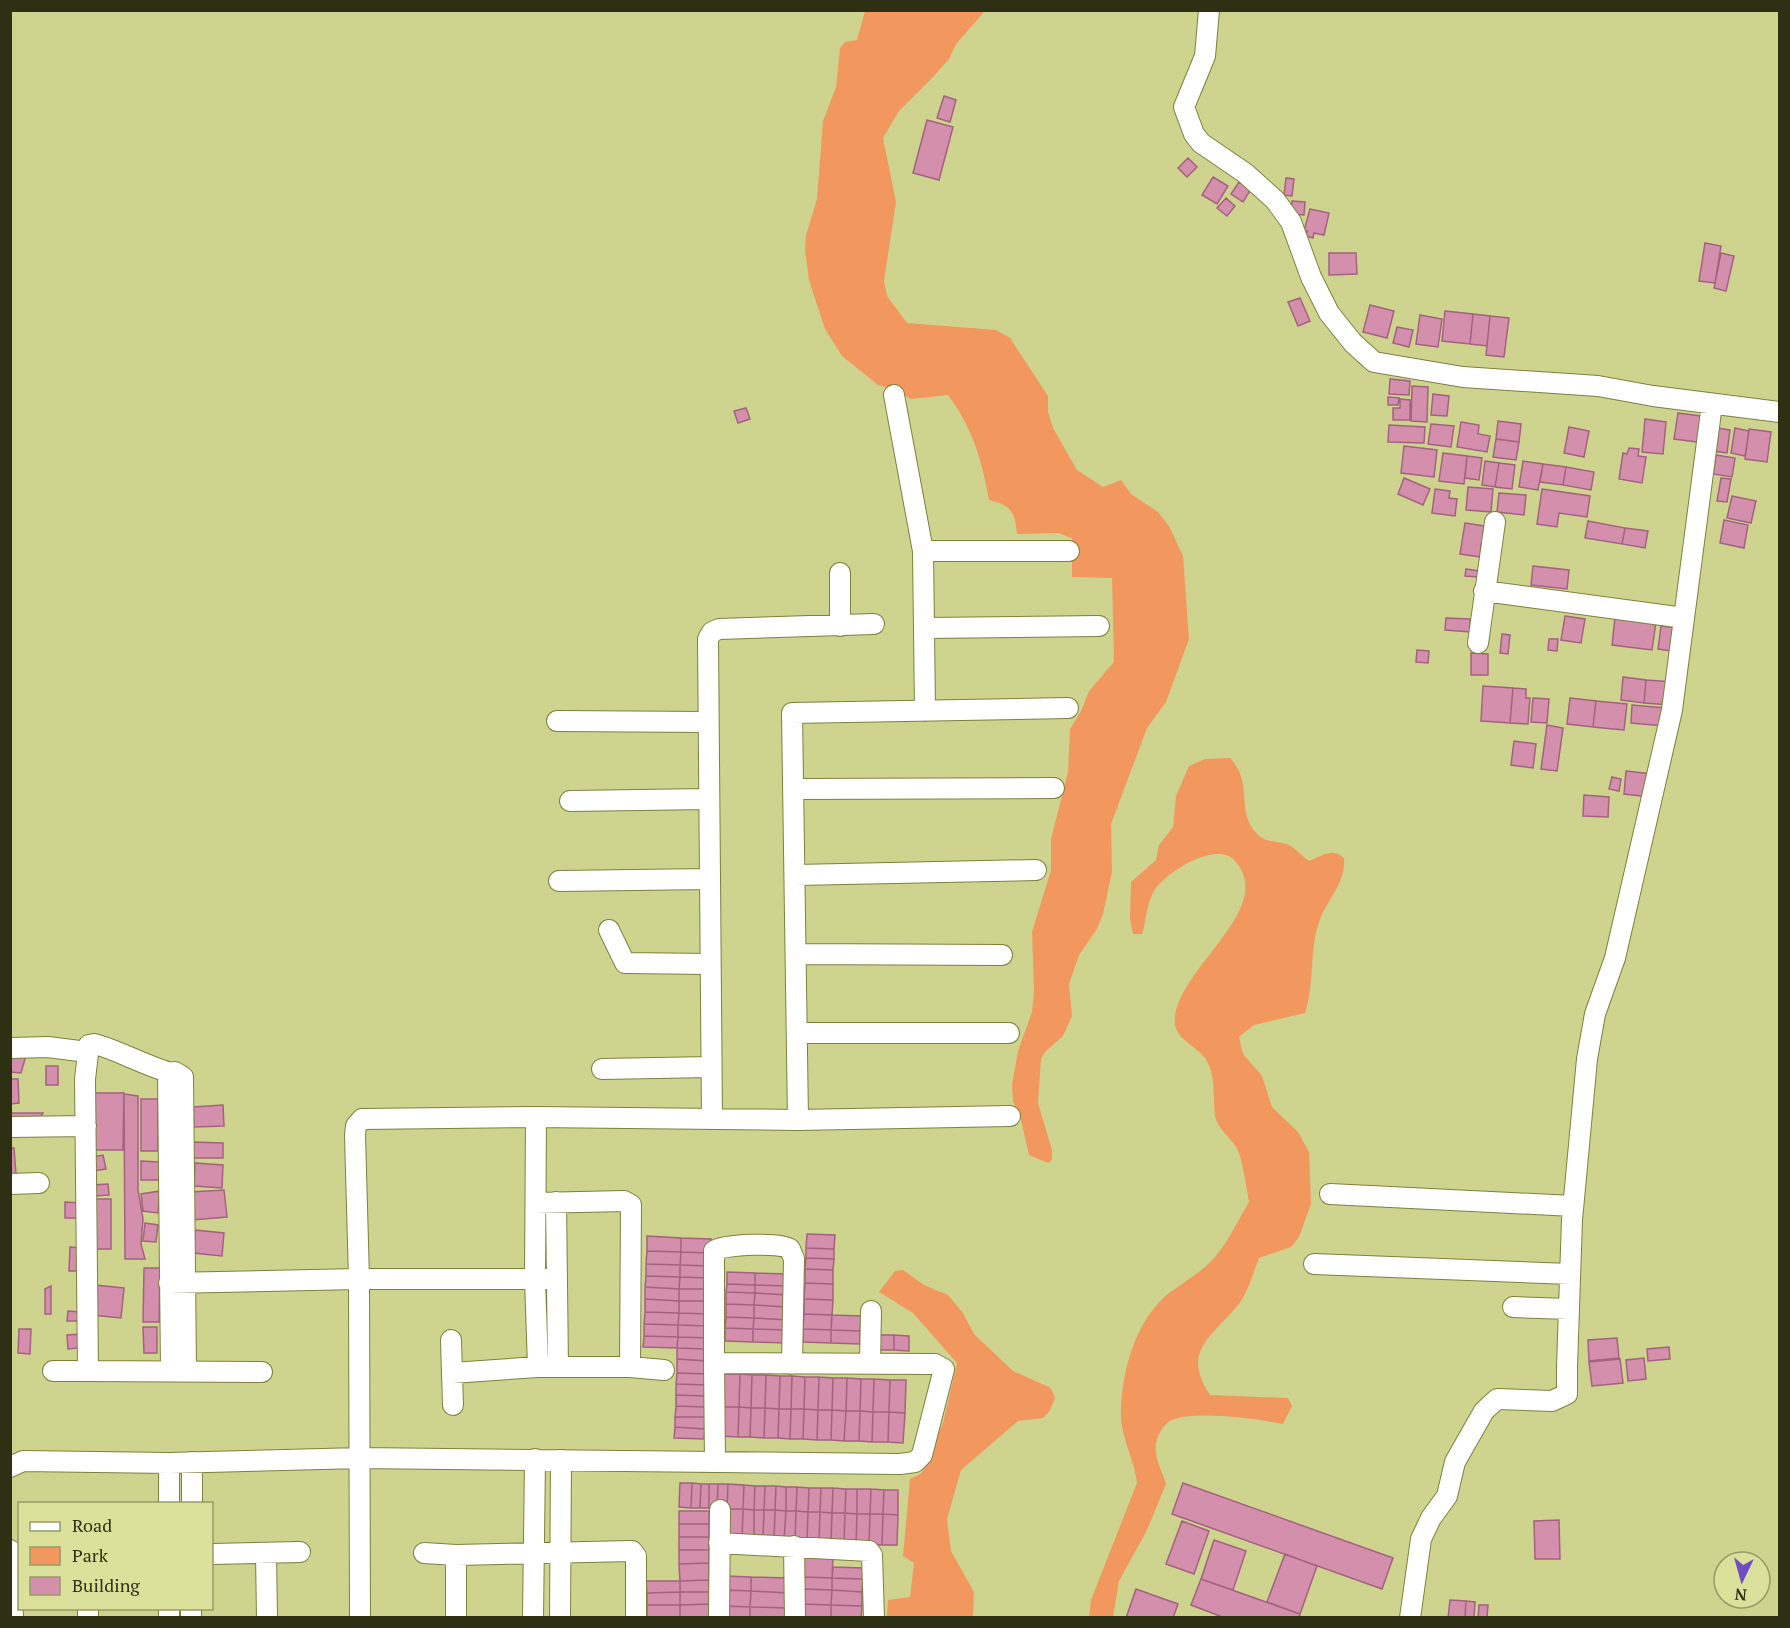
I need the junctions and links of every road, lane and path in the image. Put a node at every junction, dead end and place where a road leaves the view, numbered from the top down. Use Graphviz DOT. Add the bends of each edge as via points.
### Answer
graph roads {
  1 [pos="1209,10"];
  2 [pos="894,395"];
  3 [pos="1712,404"];
  4 [pos="1779,412"];
  5 [pos="1495,522"];
  6 [pos="923,551"];
  7 [pos="1070,551"];
  8 [pos="840,573"];
  9 [pos="1484,591"];
  10 [pos="1684,618"];
  11 [pos="874,624"];
  12 [pos="840,626"];
  13 [pos="1099,626"];
  14 [pos="924,628"];
  15 [pos="1478,643"];
  16 [pos="1068,708"];
  17 [pos="925,711"];
  18 [pos="557,721"];
  19 [pos="707,722"];
  20 [pos="1054,788"];
  21 [pos="794,789"];
  22 [pos="708,799"];
  23 [pos="570,801"];
  24 [pos="1036,870"];
  25 [pos="796,876"];
  26 [pos="708,879"];
  27 [pos="559,881"];
  28 [pos="609,930"];
  29 [pos="796,954"];
  30 [pos="1002,956"];
  31 [pos="709,964"];
  32 [pos="797,1033"];
  33 [pos="1009,1033"];
  34 [pos="10,1048"];
  35 [pos="87,1052"];
  36 [pos="711,1067"];
  37 [pos="602,1069"];
  38 [pos="1010,1116"];
  39 [pos="536,1117"];
  40 [pos="712,1119"];
  41 [pos="798,1120"];
  42 [pos="86,1126"];
  43 [pos="10,1127"];
  44 [pos="39,1183"];
  45 [pos="10,1185"];
  46 [pos="1330,1194"];
  47 [pos="556,1202"];
  48 [pos="536,1203"];
  49 [pos="1573,1206"];
  50 [pos="1314,1264"];
  51 [pos="1570,1274"];
  52 [pos="359,1279"];
  53 [pos="535,1279"];
  54 [pos="556,1280"];
  55 [pos="177,1282"];
  56 [pos="1512,1307"];
  57 [pos="1569,1309"];
  58 [pos="871,1311"];
  59 [pos="451,1340"];
  60 [pos="714,1363"];
  61 [pos="870,1363"];
  62 [pos="792,1364"];
  63 [pos="538,1367"];
  64 [pos="558,1367"];
  65 [pos="630,1367"];
  66 [pos="179,1370"];
  67 [pos="664,1370"];
  68 [pos="53,1371"];
  69 [pos="88,1371"];
  70 [pos="262,1372"];
  71 [pos="452,1372"];
  72 [pos="453,1405"];
  73 [pos="361,1458"];
  74 [pos="15,1460"];
  75 [pos="535,1460"];
  76 [pos="561,1460"];
  77 [pos="192,1462"];
  78 [pos="715,1462"];
  79 [pos="169,1463"];
  80 [pos="169,1502"];
  81 [pos="192,1502"];
  82 [pos="720,1510"];
  83 [pos="719,1543"];
  84 [pos="794,1545"];
  85 [pos="10,1550"];
  86 [pos="300,1552"];
  87 [pos="560,1552"];
  88 [pos="424,1553"];
  89 [pos="534,1553"];
  90 [pos="213,1554"];
  91 [pos="266,1554"];
  92 [pos="456,1555"];
  93 [pos="13,1617"];
  94 [pos="267,1617"];
  95 [pos="360,1617"];
  96 [pos="456,1617"];
  97 [pos="533,1617"];
  98 [pos="560,1617"];
  99 [pos="636,1617"];
  100 [pos="719,1617"];
  101 [pos="795,1617"];
  102 [pos="874,1617"];
  103 [pos="1410,1617"];
  1 -- 3 [label="street" via="1205,56 1185,100 1194,134 1275,200 1291,222 1329,313 1374,362 1482,379 1598,386"];
  2 -- 6 [label="street"];
  3 -- 4 [label="street"];
  3 -- 10 [label="street"];
  5 -- 9 [label="street"];
  6 -- 7 [label="street"];
  6 -- 14 [label="street"];
  8 -- 12 [label="street"];
  9 -- 10 [label="street"];
  9 -- 15 [label="street"];
  10 -- 49 [label="street" via="1672,710 1656,783 1615,958 1595,1014"];
  11 -- 12 [label="street"];
  12 -- 19 [label="street" via="719,629 712,633 708,639"];
  13 -- 14 [label="street"];
  14 -- 17 [label="street"];
  16 -- 17 [label="street"];
  17 -- 21 [label="street" via="792,714"];
  18 -- 19 [label="street"];
  19 -- 22 [label="street"];
  20 -- 21 [label="street"];
  21 -- 25 [label="street"];
  22 -- 23 [label="street"];
  22 -- 26 [label="street"];
  24 -- 25 [label="street"];
  25 -- 29 [label="street"];
  26 -- 27 [label="street"];
  26 -- 31 [label="street"];
  28 -- 31 [label="street" via="625,963"];
  29 -- 30 [label="street"];
  29 -- 32 [label="street"];
  31 -- 36 [label="street"];
  32 -- 33 [label="street"];
  32 -- 41 [label="street"];
  34 -- 35 [label="street"];
  35 -- 42 [label="street"];
  35 -- 55 [label="street" via="90,1045 98,1044 183,1077"];
  36 -- 37 [label="street"];
  36 -- 40 [label="street"];
  38 -- 41 [label="street"];
  39 -- 40 [label="street"];
  39 -- 48 [label="street"];
  39 -- 52 [label="street" via="362,1119 355,1135"];
  40 -- 41 [label="street"];
  42 -- 43 [label="street"];
  42 -- 69 [label="street"];
  44 -- 45 [label="street"];
  46 -- 49 [label="street"];
  47 -- 48 [label="street"];
  47 -- 54 [label="street"];
  47 -- 65 [label="street" via="624,1201 631,1206"];
  48 -- 53 [label="street"];
  49 -- 51 [label="street"];
  50 -- 51 [label="street"];
  51 -- 57 [label="street"];
  52 -- 53 [label="street"];
  52 -- 55 [label="street"];
  52 -- 73 [label="street"];
  53 -- 54 [label="street"];
  53 -- 63 [label="street"];
  54 -- 64 [label="street"];
  55 -- 66 [label="street"];
  56 -- 57 [label="street"];
  57 -- 103 [label="street" via="1567,1394 1552,1401 1497,1399 1485,1410 1455,1462 1444,1503 1421,1539"];
  58 -- 61 [label="street"];
  59 -- 71 [label="street"];
  60 -- 62 [label="street"];
  60 -- 62 [label="street" via="714,1251 724,1247 781,1245 790,1249 794,1259"];
  60 -- 78 [label="street"];
  61 -- 62 [label="street"];
  61 -- 78 [label="street" via="935,1364 944,1369 920,1460 900,1464"];
  63 -- 64 [label="street"];
  63 -- 71 [label="street"];
  64 -- 65 [label="street"];
  65 -- 67 [label="street"];
  66 -- 69 [label="street"];
  66 -- 70 [label="street"];
  68 -- 69 [label="street"];
  71 -- 72 [label="street"];
  73 -- 75 [label="street"];
  73 -- 77 [label="street"];
  73 -- 95 [label="street"];
  74 -- 79 [label="street"];
  75 -- 76 [label="street"];
  75 -- 89 [label="street"];
  76 -- 78 [label="street"];
  76 -- 87 [label="street"];
  77 -- 79 [label="street"];
  77 -- 81 [label="street"];
  79 -- 80 [label="street"];
  82 -- 83 [label="street"];
  83 -- 84 [label="street"];
  83 -- 100 [label="street"];
  84 -- 101 [label="street"];
  84 -- 102 [label="street" via="869,1551"];
  85 -- 93 [label="street"];
  86 -- 91 [label="street"];
  87 -- 89 [label="street"];
  87 -- 98 [label="street"];
  87 -- 99 [label="street" via="632,1551 636,1556"];
  88 -- 92 [label="street"];
  89 -- 92 [label="street"];
  89 -- 97 [label="street"];
  90 -- 91 [label="street"];
  91 -- 94 [label="street"];
  92 -- 96 [label="street"];
}
